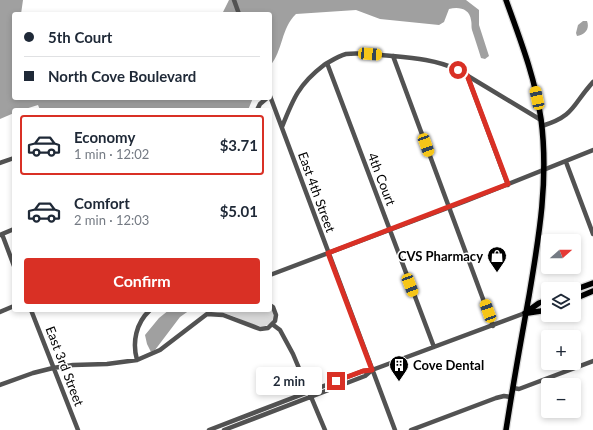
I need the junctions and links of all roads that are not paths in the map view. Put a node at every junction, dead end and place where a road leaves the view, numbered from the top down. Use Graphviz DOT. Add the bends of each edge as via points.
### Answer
graph roads {
  1 [pos="234,0"];
  2 [pos="508,1"];
  3 [pos="238,12"];
  4 [pos="393,56"];
  5 [pos="327,63"];
  6 [pos="467,75"];
  7 [pos="593,82"];
  8 [pos="264,100"];
  9 [pos="272,100"];
  10 [pos="258,108"];
  11 [pos="541,120"];
  12 [pos="542,126"];
  13 [pos="282,127"];
  14 [pos="593,150"];
  15 [pos="12,159"];
  16 [pos="566,162"];
  17 [pos="0,163"];
  18 [pos="544,170"];
  19 [pos="508,184"];
  20 [pos="449,207"];
  21 [pos="12,230"];
  22 [pos="389,230"];
  23 [pos="1,234"];
  24 [pos="593,234"];
  25 [pos="328,253"];
  26 [pos="12,261"];
  27 [pos="272,274"];
  28 [pos="593,283"];
  29 [pos="581,287"];
  30 [pos="593,291"];
  31 [pos="581,296"];
  32 [pos="541,302"];
  33 [pos="12,307"];
  34 [pos="272,307"];
  35 [pos="541,311"];
  36 [pos="0,312"];
  37 [pos="32,312"];
  38 [pos="147,312"];
  39 [pos="526,313"];
  40 [pos="272,324"];
  41 [pos="493,326"];
  42 [pos="434,347"];
  43 [pos="137,360"];
  44 [pos="593,361"];
  45 [pos="53,368"];
  46 [pos="372,370"];
  47 [pos="0,385"];
  48 [pos="513,388"];
  49 [pos="309,392"];
  50 [pos="312,397"];
  51 [pos="511,397"];
  52 [pos="78,430"];
  53 [pos="209,430"];
  54 [pos="224,430"];
  55 [pos="325,430"];
  56 [pos="395,430"];
  57 [pos="411,430"];
  58 [pos="506,430"];
  1 -- 3 [label="street"];
  2 -- 11 [label="main road" via="531,73"];
  4 -- 5 [label="street" via="348,54"];
  4 -- 6 [label="street" via="433,62"];
  4 -- 20 [label="street"];
  5 -- 13 [label="street" via="299,89"];
  5 -- 22 [label="street, 4th Court"];
  6 -- 11 [label="street"];
  6 -- 19 [label="street"];
  7 -- 12 [label="street" via="568,114"];
  8 -- 10 [label="street"];
  9 -- 13 [label="street, East 4th Street"];
  11 -- 12 [label="main road"];
  12 -- 18 [label="main road"];
  13 -- 25 [label="street, East 4th Street"];
  14 -- 16 [label="street"];
  15 -- 17 [label="street"];
  16 -- 18 [label="street"];
  16 -- 24 [label="street"];
  18 -- 19 [label="street"];
  18 -- 39 [label="main road" via="541,219"];
  19 -- 20 [label="street"];
  20 -- 22 [label="street"];
  20 -- 41 [label="street"];
  21 -- 23 [label="street"];
  22 -- 25 [label="street"];
  22 -- 42 [label="street, 4th Court"];
  23 -- 26 [label="street"];
  25 -- 27 [label="street"];
  25 -- 46 [label="street, East 4th Street"];
  28 -- 29 [label="main road"];
  30 -- 31 [label="main road"];
  32 -- 39 [label="main road"];
  33 -- 36 [label="street"];
  34 -- 40 [label="street" via="276,315"];
  35 -- 39 [label="main road"];
  37 -- 45 [label="street, East 3rd Street"];
  38 -- 43 [label="street" via="136,331 134,343"];
  39 -- 41 [label="street"];
  39 -- 48 [label="main road"];
  40 -- 43 [label="street" via="268,328 260,329 224,315 207,314 160,350"];
  40 -- 49 [label="street" via="280,330"];
  41 -- 42 [label="street"];
  42 -- 46 [label="street"];
  43 -- 45 [label="street"];
  44 -- 48 [label="street" via="519,389"];
  45 -- 47 [label="street"];
  45 -- 52 [label="street, East 3rd Street"];
  46 -- 49 [label="street" via="363,371"];
  46 -- 50 [label="street" via="365,376"];
  46 -- 56 [label="street, East 4th Street"];
  48 -- 51 [label="main road"];
  49 -- 50 [label="street"];
  49 -- 53 [label="street"];
  50 -- 54 [label="street"];
  50 -- 55 [label="street"];
  51 -- 57 [label="street" via="496,398"];
  51 -- 58 [label="main road"];
}
